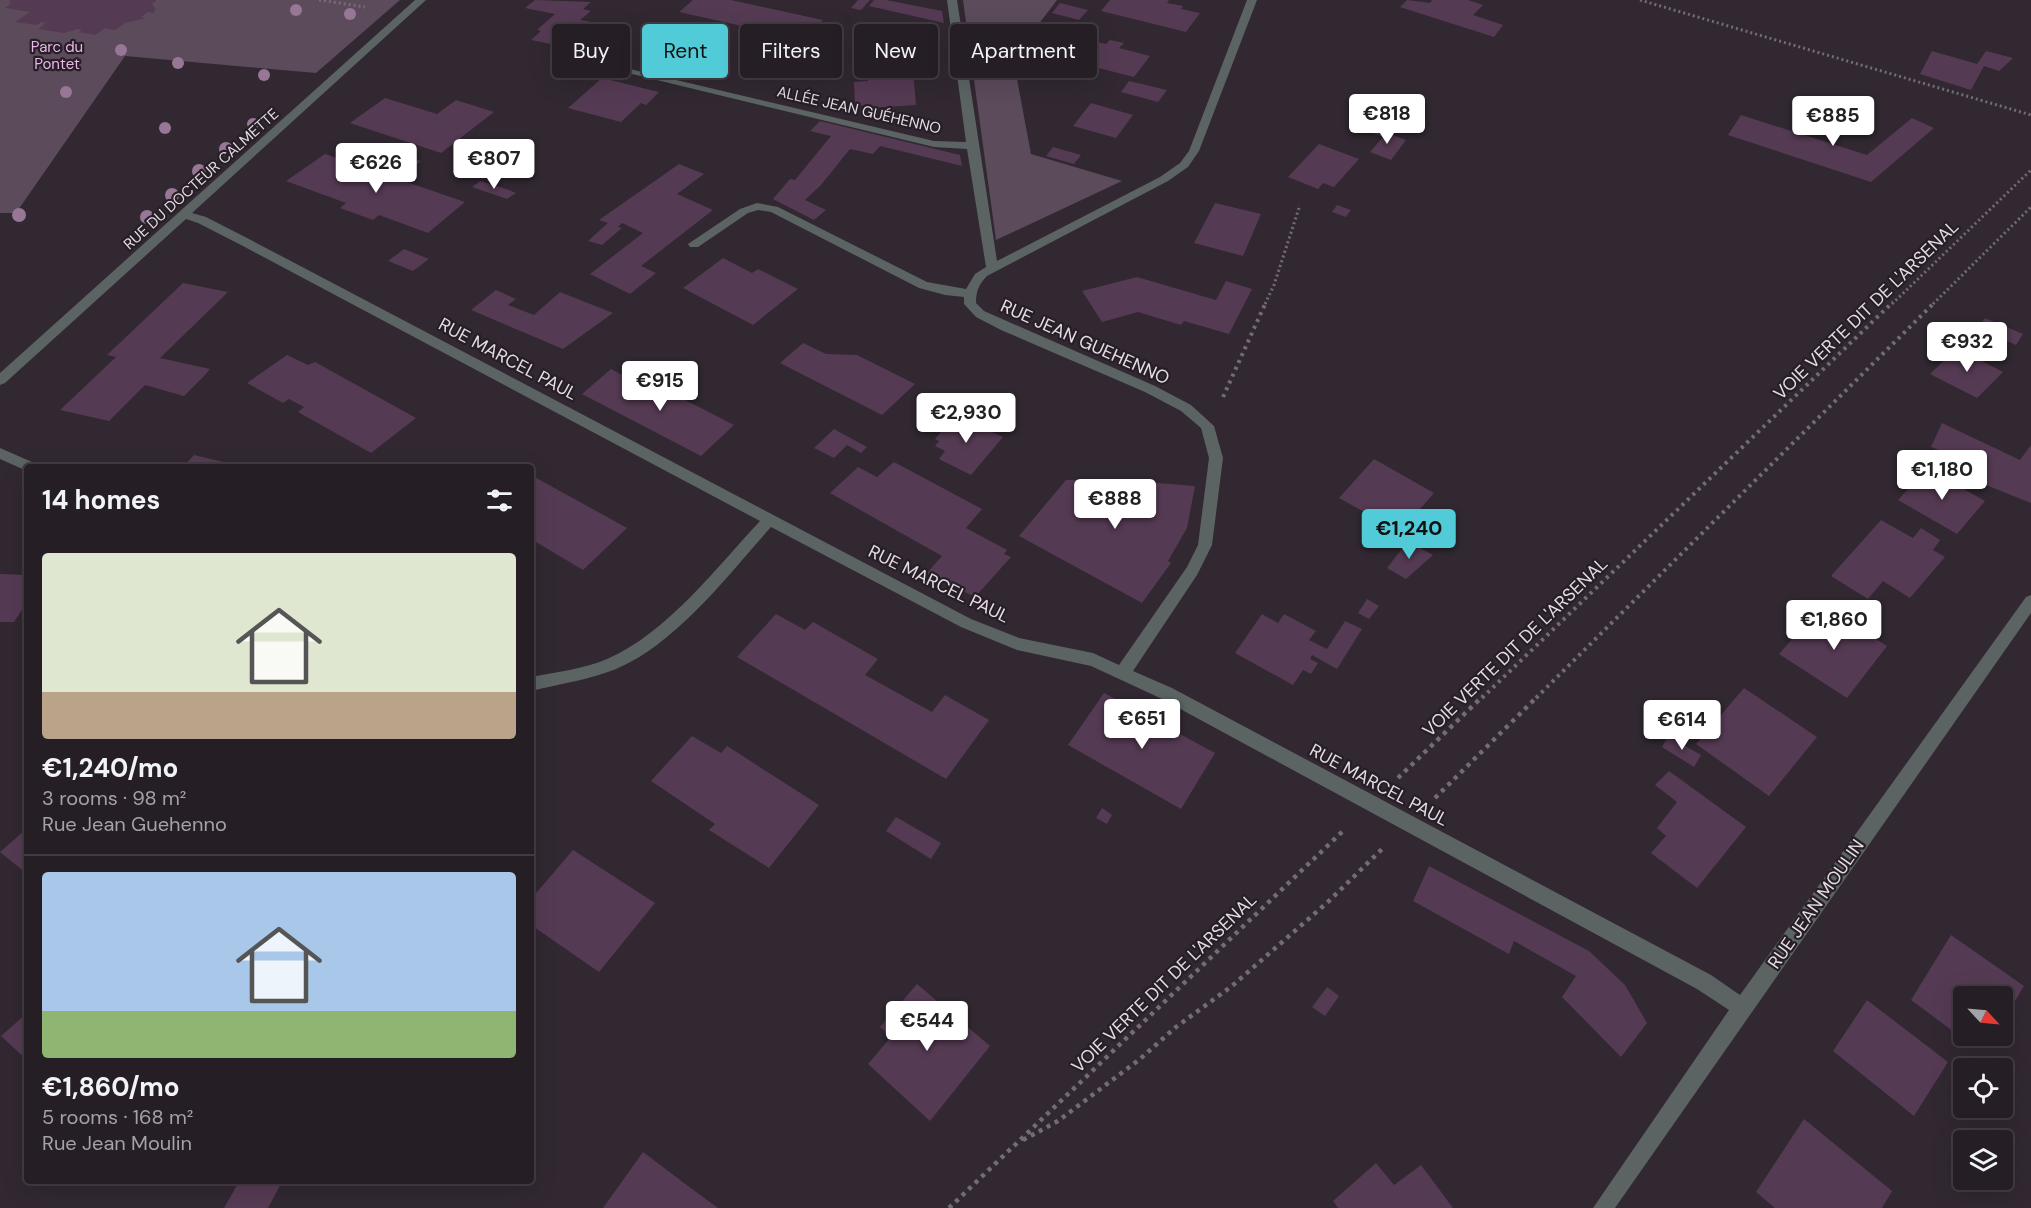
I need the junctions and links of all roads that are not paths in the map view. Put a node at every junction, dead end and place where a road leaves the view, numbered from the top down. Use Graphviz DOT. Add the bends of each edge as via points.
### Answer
graph roads {
  1 [pos="422,0"];
  2 [pos="952,0"];
  3 [pos="1251,0"];
  4 [pos="630,72"];
  5 [pos="972,146"];
  6 [pos="185,215"];
  7 [pos="694,244"];
  8 [pos="992,268"];
  9 [pos="969,293"];
  10 [pos="0,380"];
  11 [pos="0,453"];
  12 [pos="24,465"];
  13 [pos="770,519"];
  14 [pos="2031,601"];
  15 [pos="1123,672"];
  16 [pos="534,683"];
  17 [pos="1742,1008"];
  18 [pos="1603,1208"];
  1 -- 6 [label="street, RUE DU DOCTEUR CALMETTE"];
  2 -- 5 [label="street"];
  3 -- 8 [label="street" via="1194,151 1184,165"];
  4 -- 5 [label="street, ALLÉE JEAN GUÉHENNO" via="934,144"];
  5 -- 8 [label="street"];
  6 -- 10 [label="street, RUE DU DOCTEUR CALMETTE"];
  6 -- 13 [label="street, RUE MARCEL PAUL" via="237,238"];
  7 -- 9 [label="street" via="758,206 774,209 923,285"];
  8 -- 9 [label="street" via="974,282"];
  9 -- 15 [label="street, RUE JEAN GUEHENNO" via="970,304 980,314 1150,389 1186,408 1207,426 1216,458 1205,545 1192,571"];
  11 -- 12 [label="street"];
  13 -- 15 [label="street, RUE MARCEL PAUL" via="966,623 1017,644 1093,660"];
  13 -- 16 [label="street" via="643,646 612,664"];
  14 -- 17 [label="street, RUE JEAN MOULIN"];
  15 -- 17 [label="street, RUE MARCEL PAUL" via="1704,982"];
  17 -- 18 [label="street, RUE JEAN MOULIN"];
}
